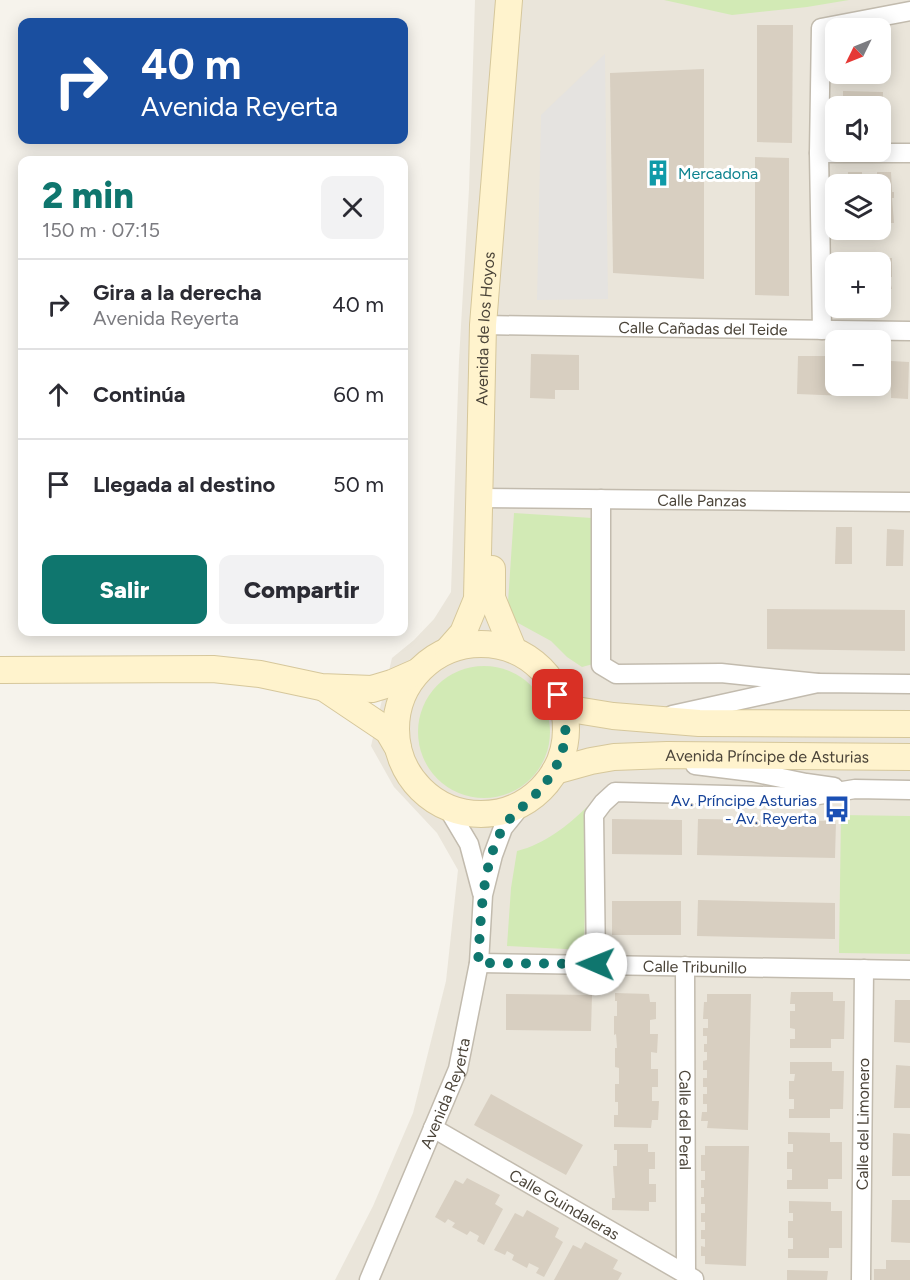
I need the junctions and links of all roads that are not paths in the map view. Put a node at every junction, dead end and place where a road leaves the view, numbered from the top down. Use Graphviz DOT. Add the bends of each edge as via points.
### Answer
graph roads {
  1 [pos="509,0"];
  2 [pos="518,0"];
  3 [pos="910,11"];
  4 [pos="819,153"];
  5 [pos="910,153"];
  6 [pos="490,325"];
  7 [pos="822,330"];
  8 [pos="910,331"];
  9 [pos="485,498"];
  10 [pos="601,499"];
  11 [pos="910,502"];
  12 [pos="513,649"];
  13 [pos="448,650"];
  14 [pos="0,670"];
  15 [pos="417,672"];
  16 [pos="818,683"];
  17 [pos="910,684"];
  18 [pos="321,687"];
  19 [pos="564,708"];
  20 [pos="657,718"];
  21 [pos="910,724"];
  22 [pos="398,748"];
  23 [pos="625,756"];
  24 [pos="910,757"];
  25 [pos="555,771"];
  26 [pos="855,789"];
  27 [pos="910,790"];
  28 [pos="447,807"];
  29 [pos="520,807"];
  30 [pos="483,895"];
  31 [pos="478,963"];
  32 [pos="596,964"];
  33 [pos="685,966"];
  34 [pos="864,969"];
  35 [pos="910,970"];
  36 [pos="434,1128"];
  37 [pos="691,1277"];
  38 [pos="369,1280"];
  39 [pos="861,1280"];
  1 -- 6 [label="street, Avenida de los Hoyos"];
  2 -- 6 [label="street, Avenida de los Hoyos"];
  3 -- 4 [label="street" via="821,28"];
  4 -- 5 [label="street"];
  4 -- 7 [label="street"];
  6 -- 7 [label="street, Calle Cañadas del Teide"];
  6 -- 9 [label="street, Avenida de los Hoyos"];
  7 -- 8 [label="street, Calle Cañadas del Teide"];
  9 -- 10 [label="street, Calle Panzas"];
  9 -- 12 [label="street, Avenida de los Hoyos" via="492,598"];
  9 -- 13 [label="street, Avenida de los Hoyos" via="477,599 463,633"];
  10 -- 11 [label="street, Calle Panzas"];
  10 -- 16 [label="street, Avenida Príncipe de Asturias" via="601,665 616,674 721,673"];
  12 -- 13 [label="street" via="469,644"];
  12 -- 19 [label="street" via="535,663 553,683"];
  13 -- 15 [label="street"];
  14 -- 18 [label="street" via="213,669"];
  15 -- 18 [label="street" via="372,689"];
  15 -- 22 [label="street" via="402,695 396,722"];
  16 -- 17 [label="street, Avenida Príncipe de Asturias"];
  16 -- 20 [label="street, Avenida Príncipe de Asturias"];
  18 -- 22 [label="street" via="388,731"];
  19 -- 20 [label="street, Avenida Príncipe de Asturias" via="613,717"];
  19 -- 25 [label="street" via="565,740"];
  20 -- 21 [label="street, Avenida Príncipe de Asturias" via="699,723"];
  22 -- 28 [label="street" via="408,772 424,792"];
  23 -- 24 [label="street, Avenida Príncipe de Asturias"];
  23 -- 25 [label="street, Avenida Príncipe de Asturias"];
  23 -- 26 [label="street, Avenida Príncipe de Asturias"];
  25 -- 29 [label="street"];
  26 -- 27 [label="street"];
  26 -- 32 [label="street" via="806,797 615,792 594,815"];
  28 -- 29 [label="street" via="486,817"];
  28 -- 30 [label="street, Avenida Reyerta" via="469,844"];
  29 -- 30 [label="street, Avenida Reyerta" via="503,828"];
  30 -- 31 [label="street, Avenida Reyerta"];
  31 -- 32 [label="street, Calle Tribunillo"];
  31 -- 36 [label="street, Avenida Reyerta" via="458,1069"];
  32 -- 33 [label="street, Calle Tribunillo"];
  33 -- 34 [label="street, Calle Tribunillo"];
  33 -- 37 [label="street, Calle del Peral"];
  34 -- 35 [label="street, Calle Tribunillo"];
  34 -- 39 [label="street, Calle del Limonero"];
  36 -- 37 [label="street, Calle Guindaleras"];
  36 -- 38 [label="street, Avenida Reyerta"];
}
